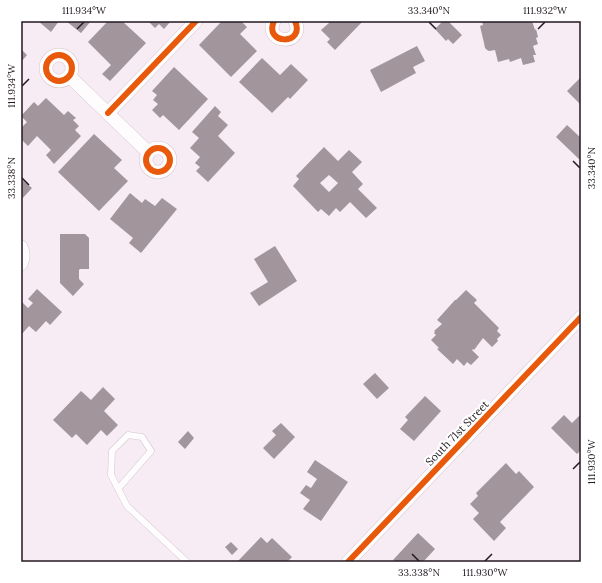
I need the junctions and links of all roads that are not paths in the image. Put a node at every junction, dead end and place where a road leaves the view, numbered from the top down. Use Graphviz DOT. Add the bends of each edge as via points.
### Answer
graph roads {
  1 [pos="196,21"];
  2 [pos="274,21"];
  3 [pos="295,21"];
  4 [pos="69,76"];
  5 [pos="108,113"];
  6 [pos="148,152"];
  7 [pos="21,247"];
  8 [pos="21,264"];
  9 [pos="581,317"];
  10 [pos="118,489"];
  11 [pos="187,562"];
  12 [pos="348,562"];
  1 -- 5 [label="street"];
  2 -- 3 [label="street" via="274,35 281,40 296,34"];
  4 -- 5 [label="street"];
  5 -- 6 [label="street"];
  7 -- 8 [label="street" via="24,258"];
  9 -- 12 [label="street, South 71st Street"];
  10 -- 10 [label="lane" via="111,475 112,451 128,435 142,437 151,451"];
  10 -- 11 [label="lane" via="127,506"];
}
